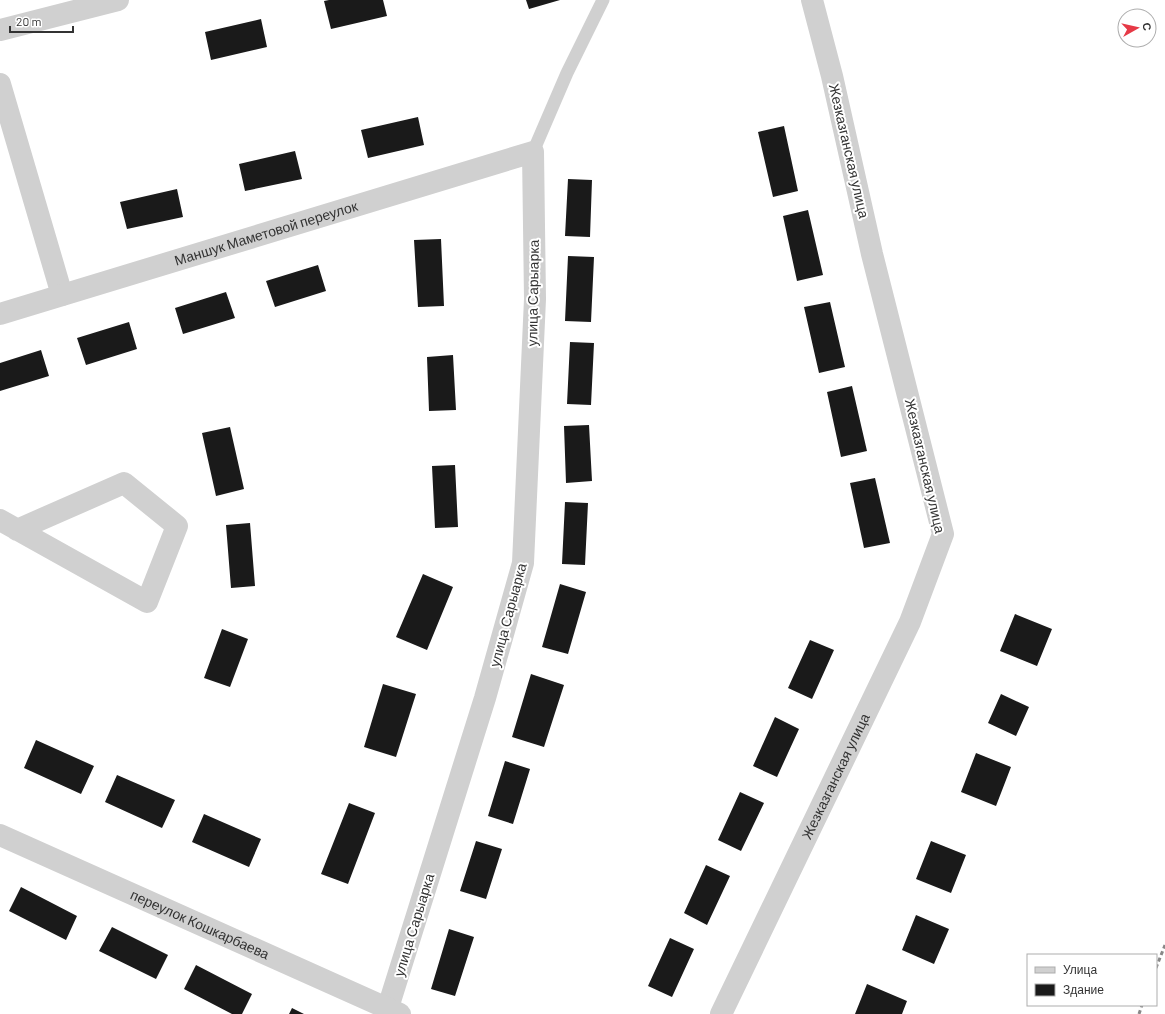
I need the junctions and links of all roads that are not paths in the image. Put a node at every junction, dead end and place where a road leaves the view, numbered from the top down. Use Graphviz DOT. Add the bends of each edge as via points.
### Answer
graph roads {
  1 [pos="118,0"];
  2 [pos="603,0"];
  3 [pos="812,0"];
  4 [pos="0,30"];
  5 [pos="0,84"];
  6 [pos="533,152"];
  7 [pos="62,295"];
  8 [pos="0,314"];
  9 [pos="8,525"];
  10 [pos="0,836"];
  11 [pos="391,1012"];
  12 [pos="721,1014"];
  1 -- 4 [label="street"];
  2 -- 6 [label="lane" via="566,73"];
  3 -- 12 [label="street, Жезказганская улица" via="872,254 944,534 910,622"];
  5 -- 7 [label="street"];
  6 -- 7 [label="street, Маншук Маметовой переулок"];
  6 -- 11 [label="street, улица Сарыарка" via="535,299 523,563"];
  7 -- 8 [label="street, Маншук Маметовой переулок"];
  9 -- 9 [label="street" via="147,602 177,526 124,483"];
  10 -- 11 [label="street, переулок Кошкарбаева"];
}
